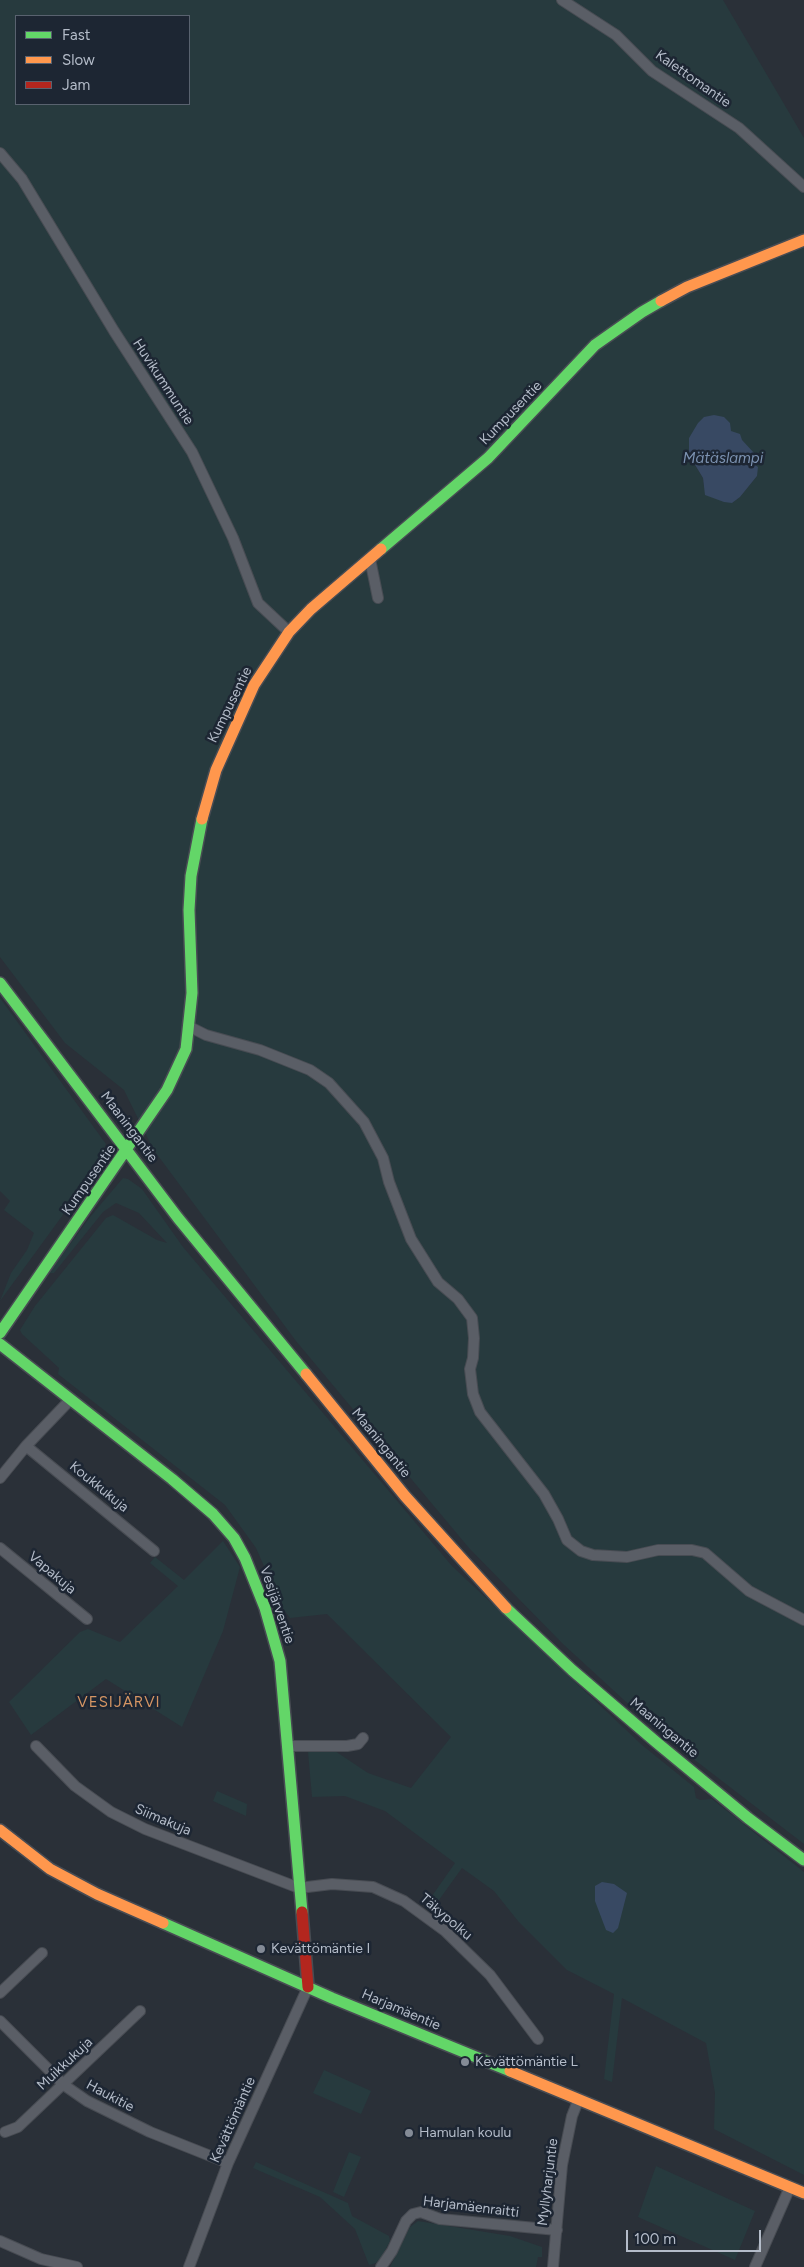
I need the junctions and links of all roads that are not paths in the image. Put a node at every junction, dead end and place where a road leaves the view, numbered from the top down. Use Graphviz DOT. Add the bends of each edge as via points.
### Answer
graph roads {
  1 [pos="562,0"];
  2 [pos="0,152"];
  3 [pos="804,187"];
  4 [pos="804,240"];
  5 [pos="370,559"];
  6 [pos="378,598"];
  7 [pos="289,632"];
  8 [pos="0,983"];
  9 [pos="188,1026"];
  10 [pos="128,1150"];
  11 [pos="0,1333"];
  12 [pos="0,1344"];
  13 [pos="70,1400"];
  14 [pos="26,1446"];
  15 [pos="0,1478"];
  16 [pos="0,1548"];
  17 [pos="154,1550"];
  18 [pos="86,1619"];
  19 [pos="804,1620"];
  20 [pos="363,1738"];
  21 [pos="36,1746"];
  22 [pos="287,1746"];
  23 [pos="0,1830"];
  24 [pos="804,1860"];
  25 [pos="299,1888"];
  26 [pos="42,1953"];
  27 [pos="308,1987"];
  28 [pos="0,1992"];
  29 [pos="140,2011"];
  30 [pos="0,2021"];
  31 [pos="538,2039"];
  32 [pos="64,2085"];
  33 [pos="578,2101"];
  34 [pos="5,2132"];
  35 [pos="228,2163"];
  36 [pos="790,2187"];
  37 [pos="804,2193"];
  38 [pos="557,2230"];
  39 [pos="0,2241"];
  40 [pos="41,2263"];
  41 [pos="77,2267"];
  42 [pos="189,2267"];
  43 [pos="382,2267"];
  44 [pos="553,2267"];
  45 [pos="755,2267"];
  1 -- 3 [label="street, Kalettomantie" via="616,35 652,71 739,128"];
  2 -- 7 [label="street, Huvikummuntie" via="22,179 192,452 233,538 258,604"];
  4 -- 5 [label="street, Kumpusentie" via="687,287 642,312 595,345 488,458"];
  5 -- 6 [label="street"];
  5 -- 7 [label="street, Kumpusentie"];
  7 -- 9 [label="street, Kumpusentie" via="254,685 216,770 204,810 191,876 192,993"];
  8 -- 10 [label="street, Maaningantie"];
  9 -- 10 [label="street, Kumpusentie" via="186,1049 167,1090"];
  9 -- 19 [label="street" via="316,1073 364,1122 383,1158 411,1239 438,1282 458,1299 472,1318 474,1348 470,1369 473,1394 480,1412 544,1494 567,1540 593,1556 627,1557 658,1550 705,1553 749,1591"];
  10 -- 11 [label="street, Kumpusentie"];
  10 -- 24 [label="street, Maaningantie" via="178,1218 404,1496 493,1596 656,1742"];
  12 -- 13 [label="street, Vesijärventie"];
  13 -- 14 [label="street"];
  13 -- 22 [label="street, Vesijärventie" via="172,1479 213,1514 234,1538 265,1608 280,1661"];
  14 -- 15 [label="street"];
  14 -- 17 [label="street, Koukkukuja"];
  16 -- 18 [label="street, Vapakuja"];
  20 -- 22 [label="street" via="358,1744 348,1746"];
  21 -- 25 [label="street, Siimakuja" via="75,1786 111,1812 145,1829"];
  22 -- 25 [label="street, Vesijärventie"];
  23 -- 27 [label="street, Harjamäentie" via="50,1869 97,1894"];
  25 -- 27 [label="street, Vesijärventie"];
  25 -- 31 [label="street, Täkypolku" via="332,1884 374,1887 404,1901 445,1931 490,1975"];
  26 -- 28 [label="street"];
  27 -- 33 [label="street, Harjamäentie"];
  27 -- 35 [label="street, Kevättömäntie"];
  29 -- 32 [label="street, Muikkukuja"];
  30 -- 32 [label="street, Haukitie"];
  32 -- 34 [label="street, Muikkukuja" via="18,2127"];
  32 -- 35 [label="street, Haukitie" via="87,2101 150,2132"];
  33 -- 36 [label="street, Harjamäentie"];
  33 -- 38 [label="street, Myllyharjuntie" via="562,2165"];
  35 -- 42 [label="street, Kevättömäntie"];
  36 -- 37 [label="street, Harjamäentie"];
  36 -- 45 [label="street"];
  38 -- 43 [label="street, Harjamäenraitti" via="440,2218 421,2212 406,2221"];
  38 -- 44 [label="street, Myllyharjuntie"];
  39 -- 40 [label="street"];
  40 -- 41 [label="street"];
}
